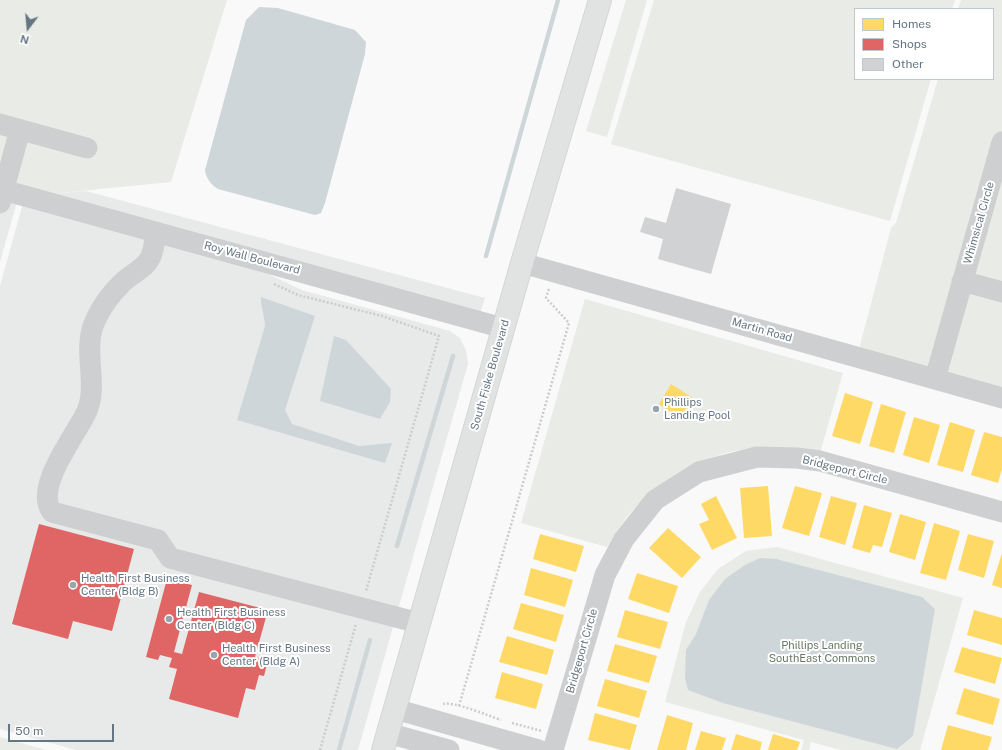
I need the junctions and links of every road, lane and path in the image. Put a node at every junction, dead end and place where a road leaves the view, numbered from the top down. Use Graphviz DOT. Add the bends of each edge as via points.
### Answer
graph roads {
  1 [pos="600,0"];
  2 [pos="0,124"];
  3 [pos="20,130"];
  4 [pos="1002,142"];
  5 [pos="87,148"];
  6 [pos="1,194"];
  7 [pos="156,232"];
  8 [pos="522,263"];
  9 [pos="962,281"];
  10 [pos="548,289"];
  11 [pos="1002,292"];
  12 [pos="503,328"];
  13 [pos="439,336"];
  14 [pos="935,379"];
  15 [pos="1002,398"];
  16 [pos="1002,512"];
  17 [pos="365,594"];
  18 [pos="357,622"];
  19 [pos="419,623"];
  20 [pos="459,706"];
  21 [pos="438,707"];
  22 [pos="395,709"];
  23 [pos="542,741"];
  24 [pos="386,742"];
  25 [pos="320,750"];
  26 [pos="449,750"];
  27 [pos="554,750"];
  1 -- 8 [label="main road, South Fiske Boulevard"];
  2 -- 3 [label="street"];
  3 -- 5 [label="street"];
  3 -- 6 [label="street"];
  4 -- 9 [label="street, Whimsical Circle"];
  6 -- 7 [label="street, Roy Wall Boulevard"];
  7 -- 12 [label="street, Roy Wall Boulevard"];
  7 -- 19 [label="street" via="151,256 146,265 121,284 95,320 89,357 91,396 79,428 57,460 47,506 52,512 158,540 170,558"];
  8 -- 12 [label="main road, South Fiske Boulevard"];
  8 -- 14 [label="street, Martin Road"];
  9 -- 11 [label="street"];
  9 -- 14 [label="street, Whimsical Circle"];
  10 -- 20 [label="path" via="546,298 569,323"];
  12 -- 19 [label="main road, South Fiske Boulevard"];
  13 -- 17 [label="path"];
  14 -- 15 [label="street, Martin Road"];
  16 -- 27 [label="street, Bridgeport Circle" via="820,461 757,457 698,472 655,500 624,539 605,575"];
  18 -- 25 [label="path"];
  19 -- 22 [label="main road, South Fiske Boulevard"];
  20 -- 21 [label="path" via="447,703"];
  20 -- 23 [label="path"];
  22 -- 23 [label="street"];
  22 -- 24 [label="main road, South Fiske Boulevard"];
  24 -- 26 [label="street"];
}
